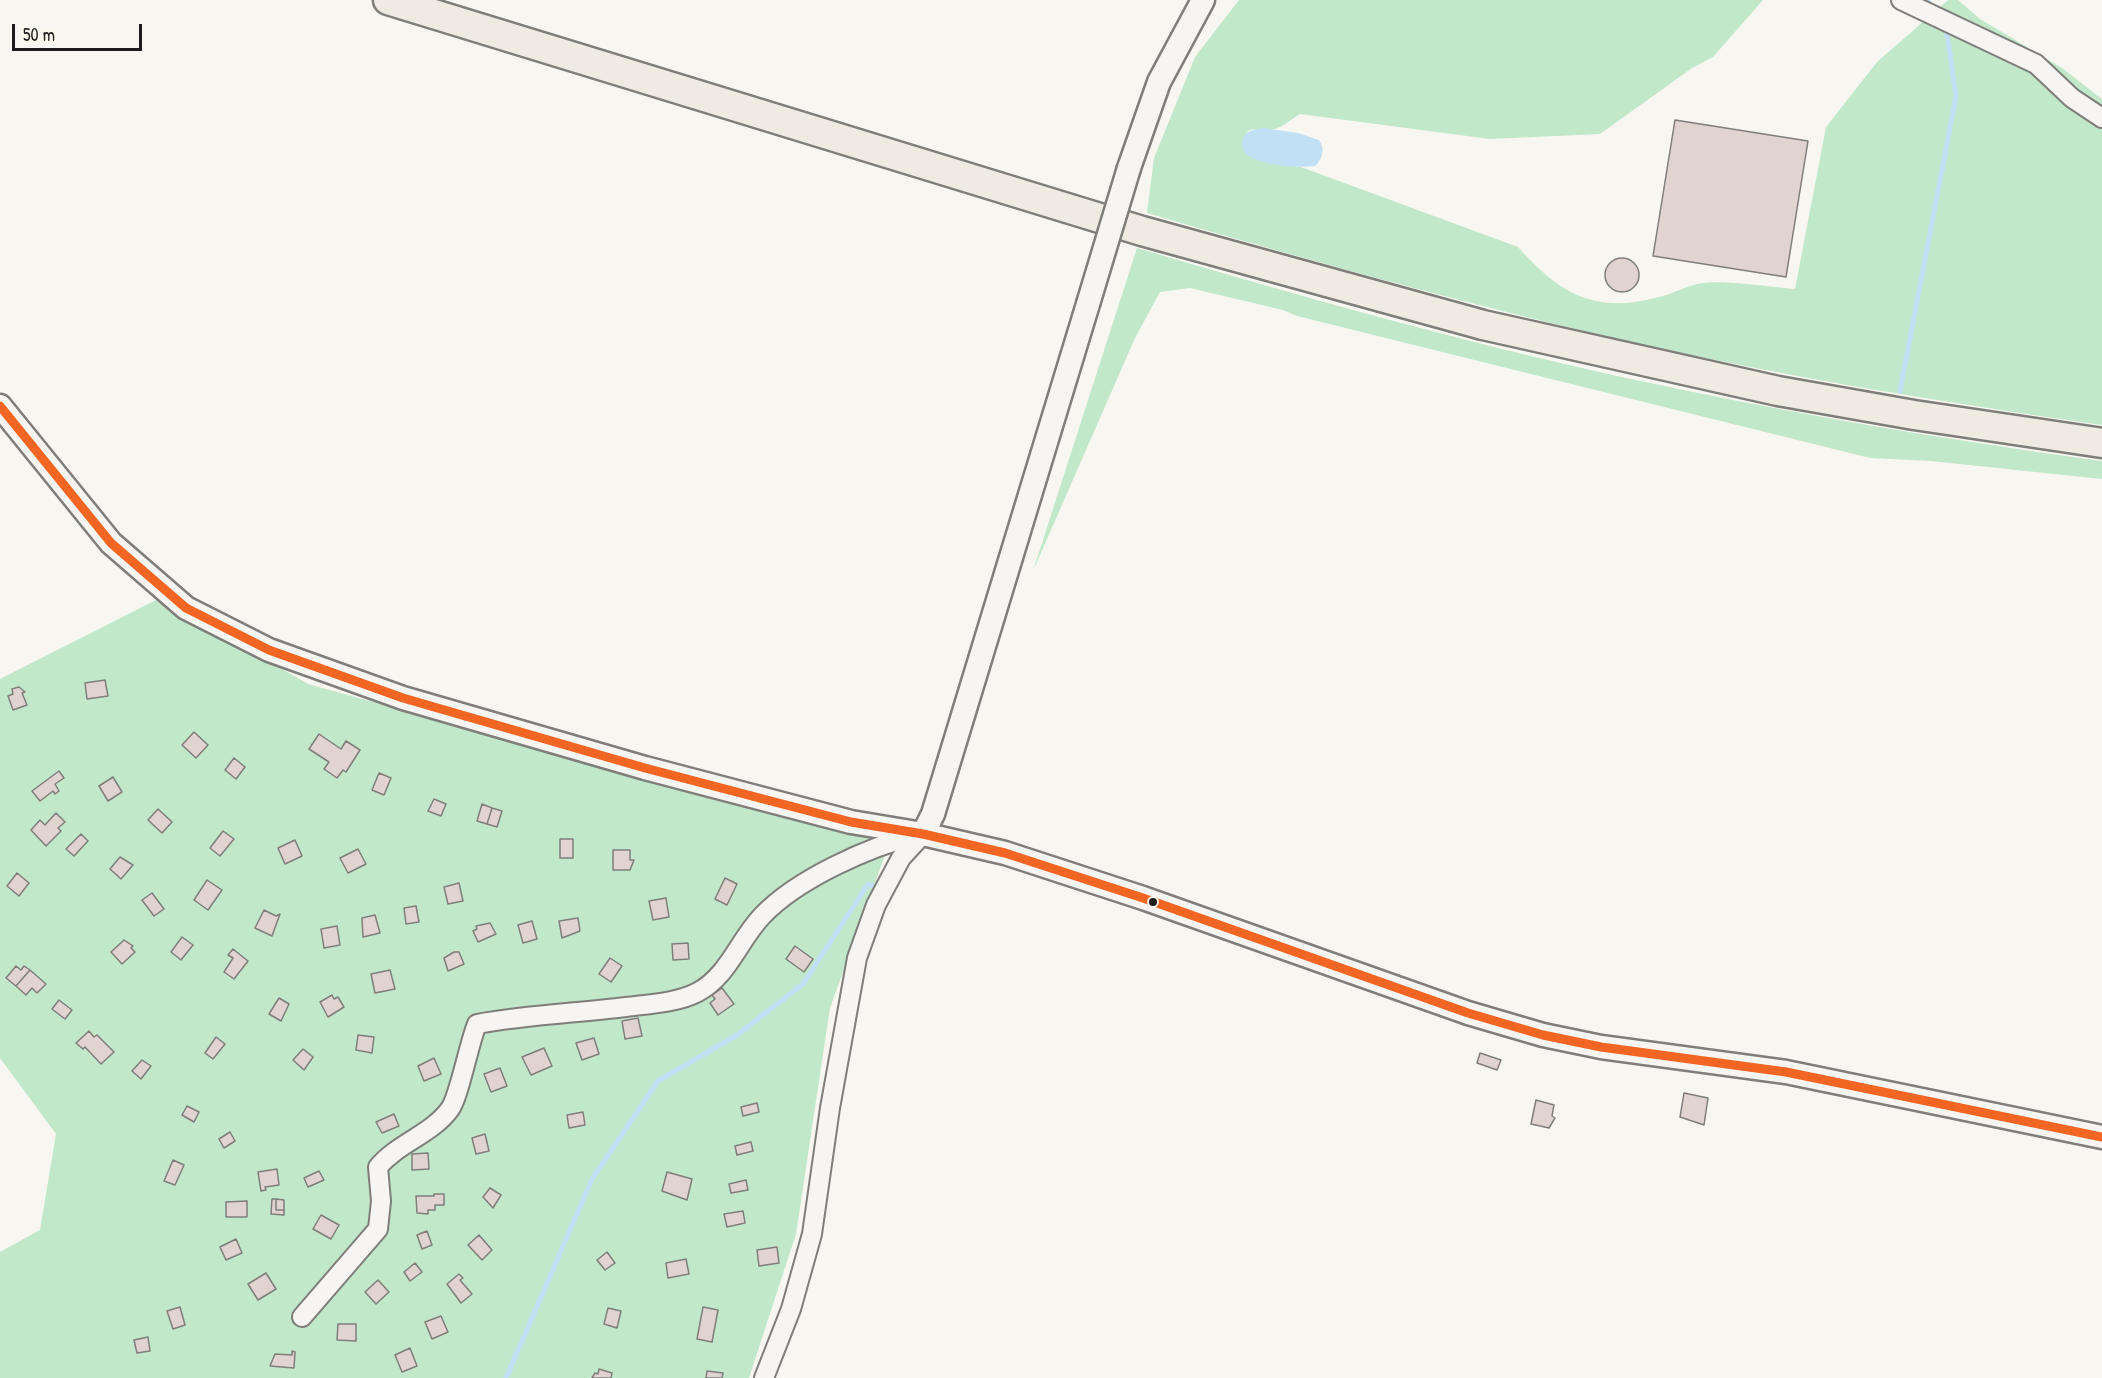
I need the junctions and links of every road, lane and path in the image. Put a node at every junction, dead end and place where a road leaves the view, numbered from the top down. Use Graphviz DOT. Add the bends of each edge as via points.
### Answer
graph roads {
  1 [pos="388,0"];
  2 [pos="1203,0"];
  3 [pos="1901,0"];
  4 [pos="2102,118"];
  5 [pos="0,406"];
  6 [pos="2102,443"];
  7 [pos="923,834"];
  8 [pos="2102,1137"];
  9 [pos="302,1317"];
  10 [pos="764,1378"];
  1 -- 6 [label="main road" via="1152,234 1483,325 1778,391"];
  2 -- 7 [label="street, bridge" via="1159,82 1129,168 933,814"];
  3 -- 4 [label="street" via="2036,64 2072,98"];
  5 -- 7 [label="street" via="111,543 186,608 269,650 403,698 645,768 851,822"];
  7 -- 8 [label="street" via="1005,853 1468,1013 1543,1035 1601,1047 1786,1072"];
  7 -- 9 [label="street" via="892,841 849,859 777,903 761,917 725,969 698,992 663,1003 477,1024 452,1107 431,1127 389,1154 378,1167 378,1229"];
  7 -- 10 [label="street" via="901,858 876,905 857,958 812,1234 791,1309"];
}
